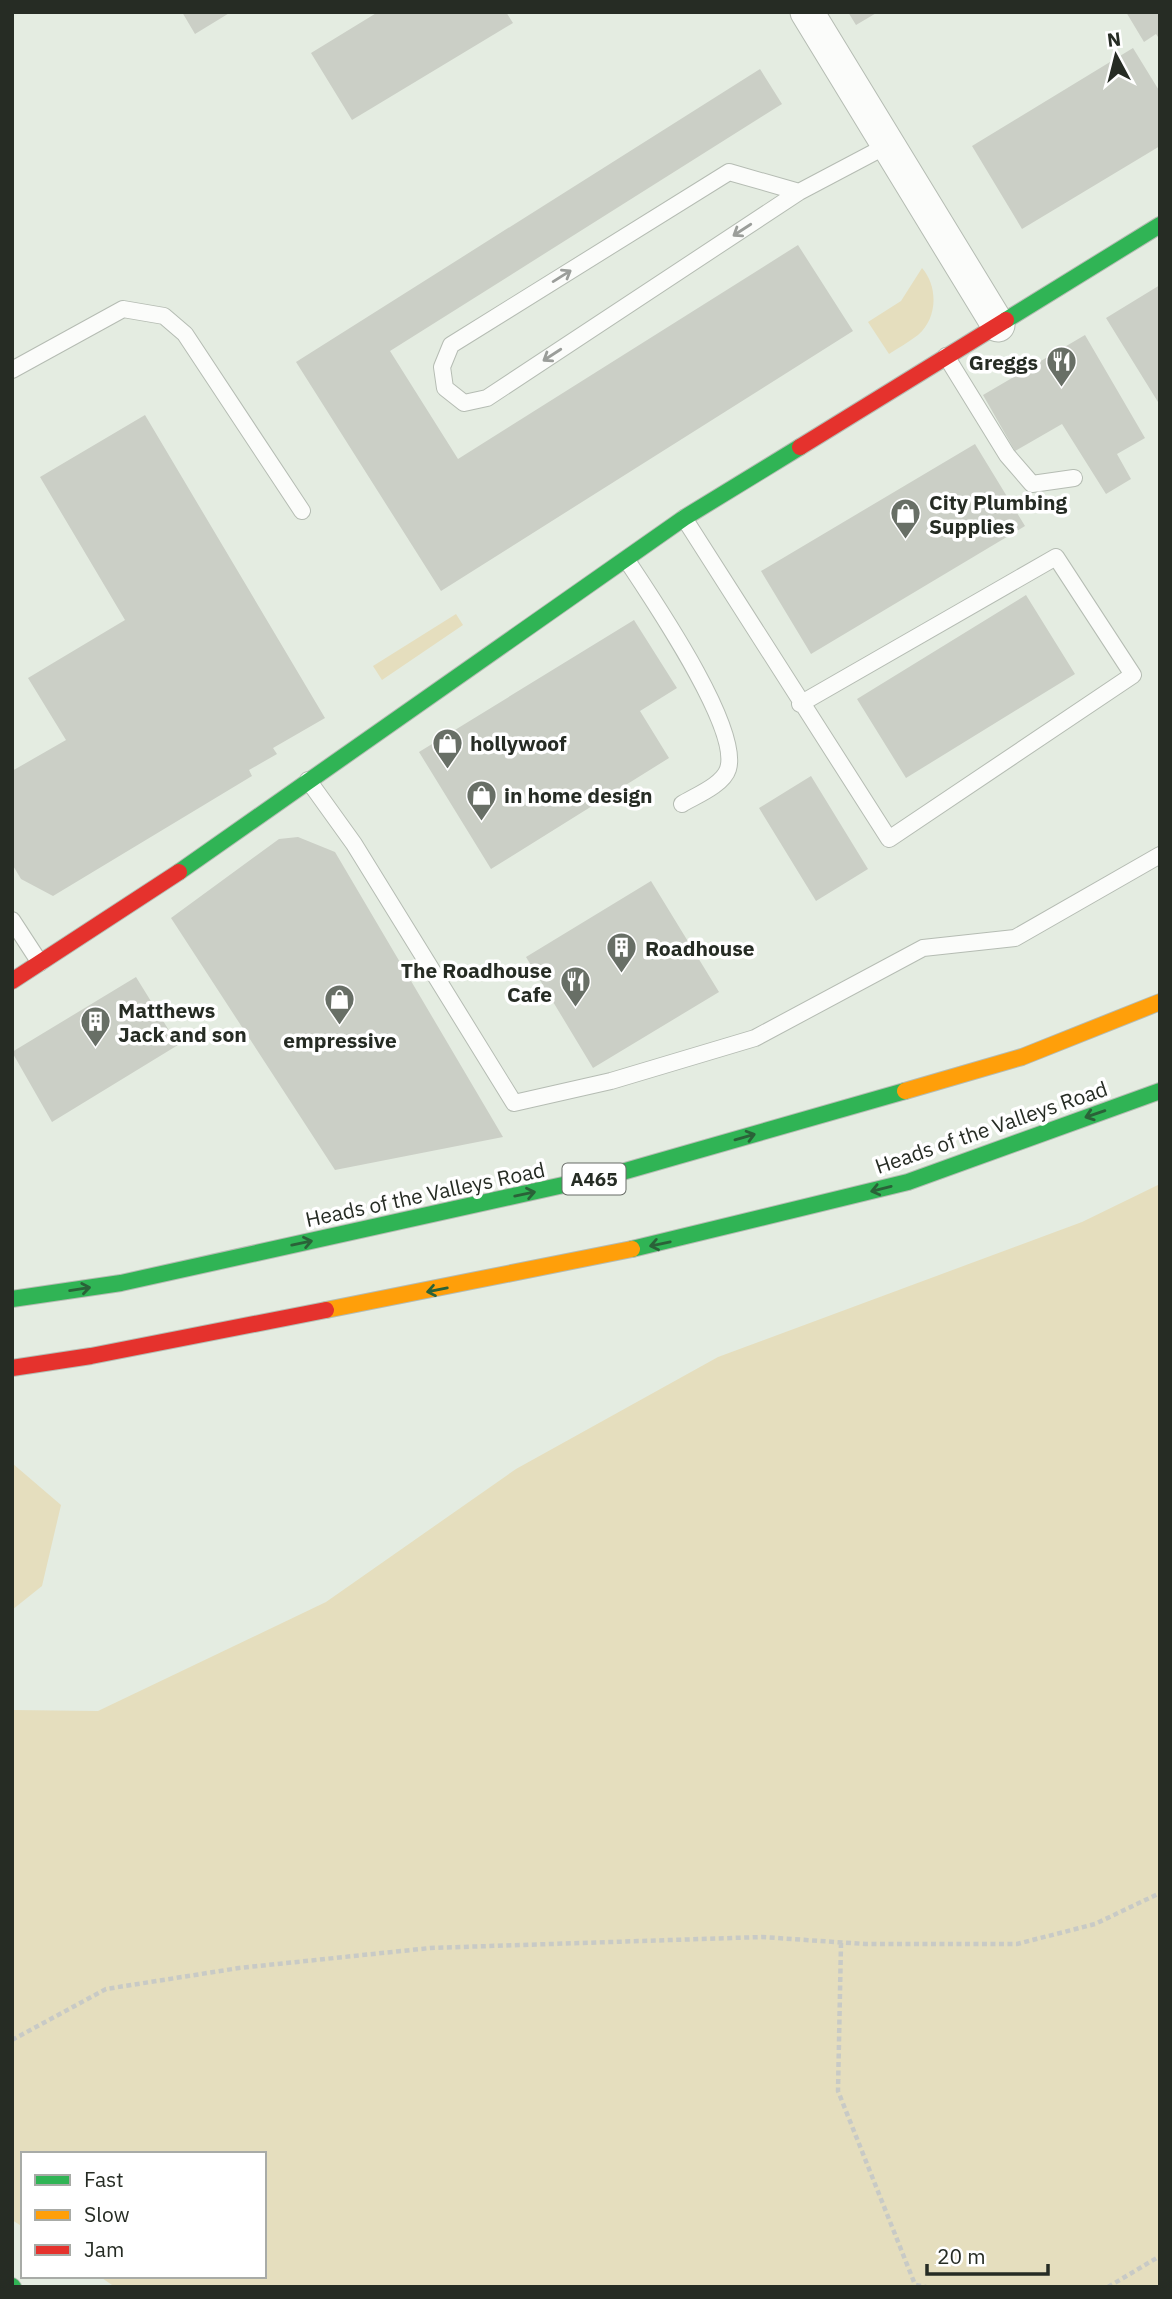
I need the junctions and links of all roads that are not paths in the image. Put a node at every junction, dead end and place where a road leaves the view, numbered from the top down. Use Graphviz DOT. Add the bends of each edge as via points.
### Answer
graph roads {
  1 [pos="807,12"];
  2 [pos="888,145"];
  3 [pos="799,192"];
  4 [pos="1160,225"];
  5 [pos="998,325"];
  6 [pos="946,356"];
  7 [pos="12,370"];
  8 [pos="1073,478"];
  9 [pos="302,512"];
  10 [pos="684,518"];
  11 [pos="625,557"];
  12 [pos="800,704"];
  13 [pos="308,780"];
  14 [pos="682,804"];
  15 [pos="1160,855"];
  16 [pos="12,920"];
  17 [pos="41,965"];
  18 [pos="12,981"];
  19 [pos="1160,1002"];
  20 [pos="1160,1091"];
  21 [pos="12,1299"];
  22 [pos="12,1368"];
  1 -- 2 [label="street"];
  2 -- 3 [label="lane"];
  2 -- 5 [label="street"];
  3 -- 3 [label="lane, one-way" via="487,398 464,403 445,388 442,367 451,345 729,172"];
  4 -- 5 [label="main road"];
  5 -- 6 [label="main road"];
  6 -- 8 [label="lane" via="1007,455 1032,484"];
  6 -- 10 [label="main road"];
  7 -- 9 [label="lane" via="123,309 164,316 185,334"];
  10 -- 11 [label="main road"];
  10 -- 12 [label="lane"];
  11 -- 13 [label="main road"];
  11 -- 14 [label="lane" via="701,681 726,734 729,767 723,778"];
  12 -- 12 [label="lane" via="888,839 1133,675 1056,557"];
  13 -- 15 [label="lane" via="354,844 514,1103 611,1081 755,1038 923,948 1015,938"];
  13 -- 17 [label="main road"];
  16 -- 17 [label="lane"];
  17 -- 18 [label="main road"];
  21 -- 19 [label="main road, Heads of the Valleys Road / A465, one-way" via="121,1283 622,1172 1022,1057"];
  20 -- 22 [label="main road, Heads of the Valleys Road, one-way" via="908,1182 675,1241"];
}
